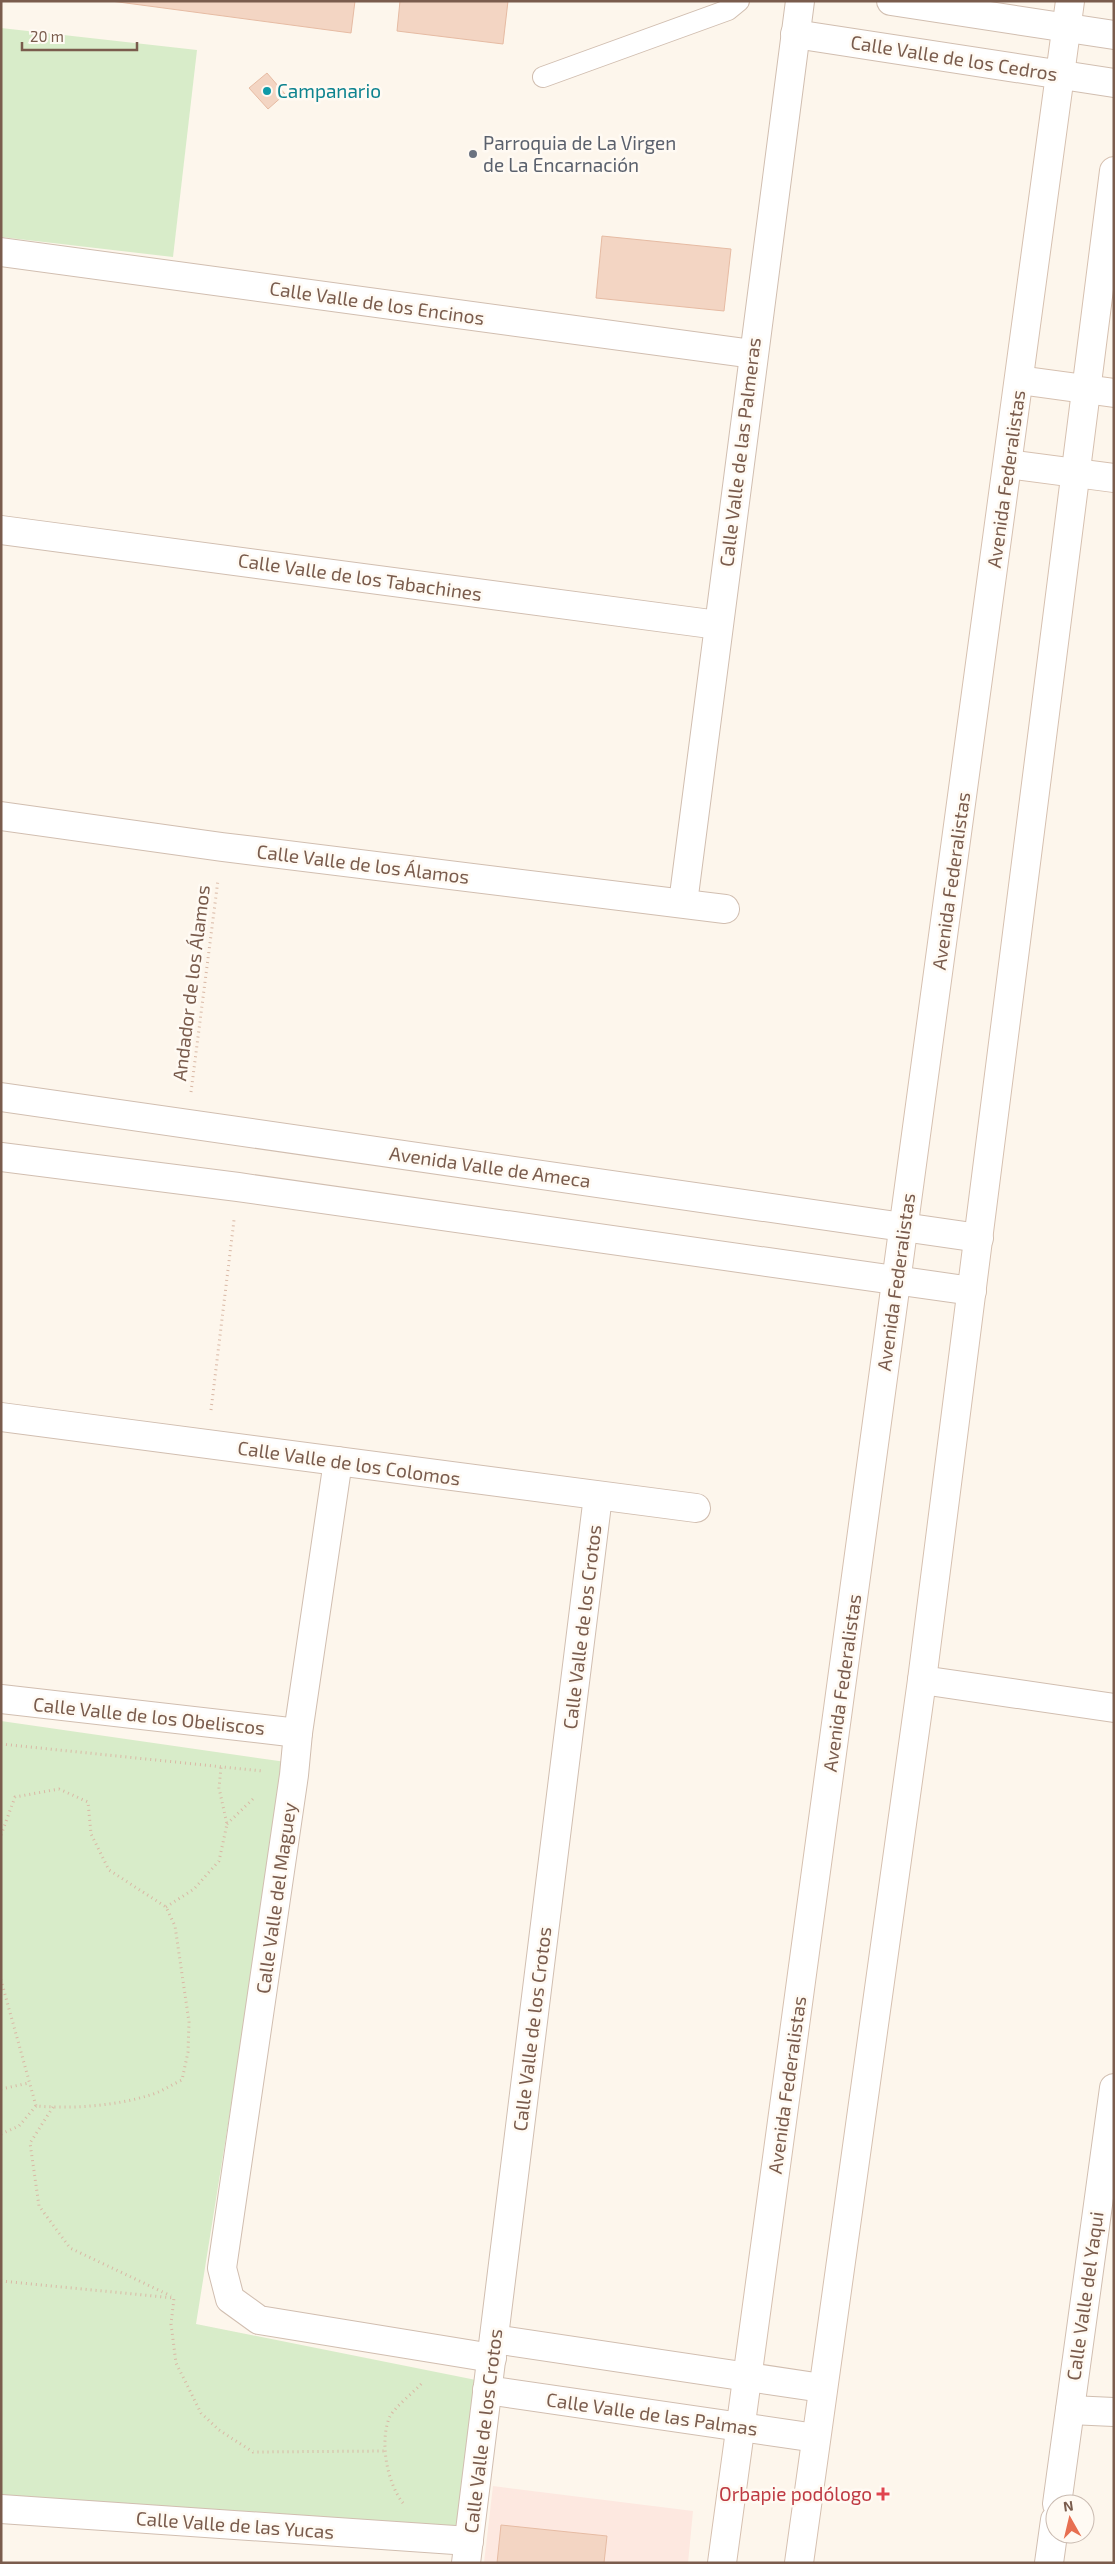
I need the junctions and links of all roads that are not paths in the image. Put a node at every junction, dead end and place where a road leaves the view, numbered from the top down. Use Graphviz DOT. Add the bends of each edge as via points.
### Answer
graph roads {
  1 [pos="739,1"];
  2 [pos="800,1"];
  3 [pos="891,1"];
  4 [pos="1068,14"];
  5 [pos="795,34"];
  6 [pos="1114,35"];
  7 [pos="1061,74"];
  8 [pos="543,77"];
  9 [pos="1114,83"];
  10 [pos="1114,171"];
  11 [pos="1,252"];
  12 [pos="753,354"];
  13 [pos="1019,380"];
  14 [pos="1086,389"];
  15 [pos="1114,393"];
  16 [pos="1008,464"];
  17 [pos="1076,473"];
  18 [pos="1114,478"];
  19 [pos="1,530"];
  20 [pos="718,625"];
  21 [pos="1,816"];
  22 [pos="683,903"];
  23 [pos="725,909"];
  24 [pos="1,1097"];
  25 [pos="1,1157"];
  26 [pos="904,1228"];
  27 [pos="979,1238"];
  28 [pos="897,1281"];
  29 [pos="972,1291"];
  30 [pos="1,1417"];
  31 [pos="338,1461"];
  32 [pos="598,1496"];
  33 [pos="696,1508"];
  34 [pos="922,1680"];
  35 [pos="1,1699"];
  36 [pos="1114,1708"];
  37 [pos="298,1733"];
  38 [pos="1114,2088"];
  39 [pos="493,2349"];
  40 [pos="747,2376"];
  41 [pos="822,2388"];
  42 [pos="487,2390"];
  43 [pos="1070,2410"];
  44 [pos="1114,2412"];
  45 [pos="741,2427"];
  46 [pos="816,2438"];
  47 [pos="1058,2494"];
  48 [pos="1,2509"];
  49 [pos="1052,2544"];
  50 [pos="468,2552"];
  51 [pos="722,2563"];
  52 [pos="799,2563"];
  53 [pos="1049,2563"];
  1 -- 8 [label="lane" via="728,10"];
  2 -- 5 [label="street, Calle Valle de las Palmeras"];
  3 -- 4 [label="street"];
  4 -- 6 [label="street"];
  4 -- 7 [label="street, Avenida Federalistas"];
  5 -- 7 [label="street, Calle Valle de los Cedros"];
  5 -- 12 [label="street, Calle Valle de las Palmeras"];
  7 -- 9 [label="street, Calle Valle de los Cedros"];
  7 -- 13 [label="street, Avenida Federalistas"];
  10 -- 14 [label="street"];
  11 -- 12 [label="street, Calle Valle de los Encinos"];
  12 -- 20 [label="street, Calle Valle de las Palmeras"];
  13 -- 14 [label="street"];
  13 -- 16 [label="street, Avenida Federalistas"];
  14 -- 15 [label="street"];
  14 -- 17 [label="street"];
  16 -- 17 [label="street"];
  16 -- 26 [label="street, Avenida Federalistas"];
  17 -- 18 [label="street"];
  17 -- 27 [label="street"];
  19 -- 20 [label="street, Calle Valle de los Tabachines"];
  20 -- 22 [label="street, Calle Valle de las Palmeras"];
  21 -- 22 [label="street, Calle Valle de los Álamos" via="222,847"];
  22 -- 23 [label="street, Calle Valle de los Álamos"];
  24 -- 26 [label="street, Avenida Valle de Ameca"];
  25 -- 28 [label="street" via="238,1187"];
  26 -- 27 [label="street, Avenida Valle de Ameca"];
  26 -- 28 [label="street, Avenida Federalistas"];
  27 -- 29 [label="street"];
  28 -- 29 [label="street"];
  28 -- 40 [label="street, Avenida Federalistas"];
  29 -- 34 [label="street"];
  30 -- 31 [label="street, Calle Valle de los Colomos"];
  31 -- 32 [label="street, Calle Valle de los Colomos"];
  31 -- 37 [label="street, Calle Valle del Maguey"];
  32 -- 33 [label="street, Calle Valle de los Colomos"];
  32 -- 39 [label="street, Calle Valle de los Crotos"];
  34 -- 36 [label="street"];
  34 -- 41 [label="street"];
  35 -- 37 [label="street, Calle Valle de los Obeliscos"];
  37 -- 39 [label="street, Calle Valle del Maguey" via="222,2268 230,2299 259,2320 450,2351"];
  38 -- 43 [label="street, Calle Valle del Yaqui"];
  39 -- 40 [label="street"];
  39 -- 42 [label="street, Calle Valle de los Crotos"];
  40 -- 41 [label="street"];
  40 -- 45 [label="street, Avenida Federalistas"];
  41 -- 46 [label="street"];
  42 -- 45 [label="street, Calle Valle de las Palmas"];
  42 -- 50 [label="street, Calle Valle de los Crotos"];
  43 -- 44 [label="street"];
  43 -- 47 [label="street, Calle Valle del Yaqui"];
  45 -- 46 [label="street, Calle Valle de las Palmas"];
  45 -- 51 [label="street, Avenida Federalistas"];
  46 -- 52 [label="street"];
  48 -- 50 [label="street, Calle Valle de las Yucas" via="431,2539"];
  49 -- 53 [label="street"];
}
